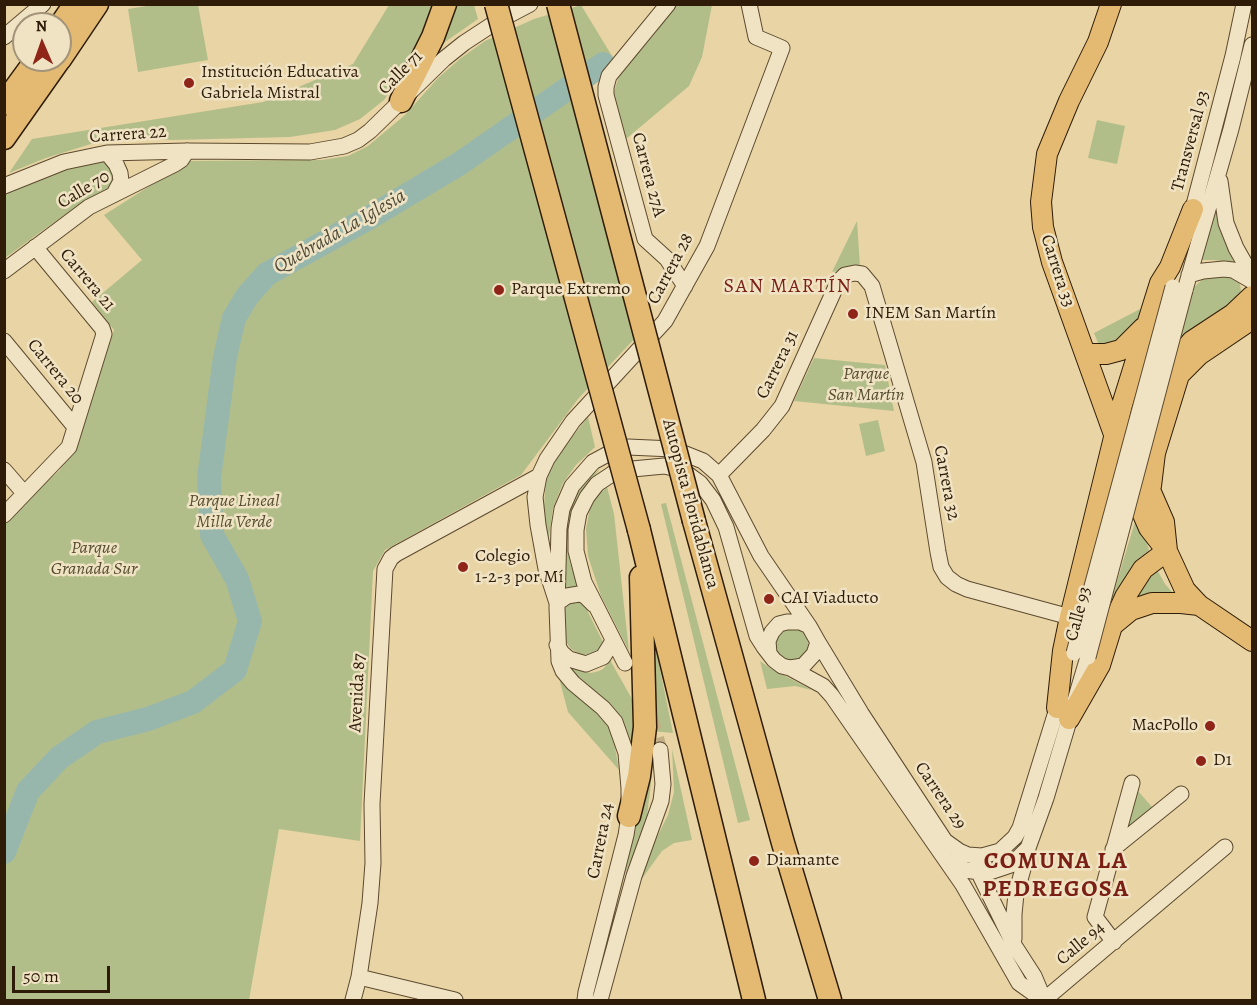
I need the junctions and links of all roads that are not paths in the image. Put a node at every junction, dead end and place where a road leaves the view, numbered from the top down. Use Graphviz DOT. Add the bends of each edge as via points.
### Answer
graph roads {
  1 [pos="43,4"];
  2 [pos="97,4"];
  3 [pos="445,4"];
  4 [pos="496,4"];
  5 [pos="530,4"];
  6 [pos="558,4"];
  7 [pos="668,4"];
  8 [pos="749,4"];
  9 [pos="1111,4"];
  10 [pos="1244,4"];
  11 [pos="4,37"];
  12 [pos="72,42"];
  13 [pos="1252,45"];
  14 [pos="27,72"];
  15 [pos="51,72"];
  16 [pos="401,101"];
  17 [pos="4,104"];
  18 [pos="4,138"];
  19 [pos="187,151"];
  20 [pos="107,153"];
  21 [pos="1219,170"];
  22 [pos="4,186"];
  23 [pos="116,192"];
  24 [pos="1193,209"];
  25 [pos="35,247"];
  26 [pos="4,271"];
  27 [pos="862,274"];
  28 [pos="1252,276"];
  29 [pos="1252,281"];
  30 [pos="1182,284"];
  31 [pos="685,286"];
  32 [pos="1252,296"];
  33 [pos="1252,319"];
  34 [pos="1147,324"];
  35 [pos="4,341"];
  36 [pos="1086,354"];
  37 [pos="1182,372"];
  38 [pos="75,427"];
  39 [pos="1115,437"];
  40 [pos="4,470"];
  41 [pos="719,475"];
  42 [pos="539,476"];
  43 [pos="1151,488"];
  44 [pos="24,493"];
  45 [pos="4,515"];
  46 [pos="640,533"];
  47 [pos="1167,551"];
  48 [pos="557,603"];
  49 [pos="594,605"];
  50 [pos="1199,605"];
  51 [pos="1070,617"];
  52 [pos="809,626"];
  53 [pos="1112,626"];
  54 [pos="1252,641"];
  55 [pos="613,642"];
  56 [pos="818,642"];
  57 [pos="557,645"];
  58 [pos="769,653"];
  59 [pos="625,663"];
  60 [pos="790,668"];
  61 [pos="1063,714"];
  62 [pos="660,750"];
  63 [pos="1132,783"];
  64 [pos="1180,794"];
  65 [pos="629,816"];
  66 [pos="1032,840"];
  67 [pos="1225,847"];
  68 [pos="1113,849"];
  69 [pos="941,854"];
  70 [pos="968,855"];
  71 [pos="979,873"];
  72 [pos="1114,942"];
  73 [pos="1014,945"];
  74 [pos="359,977"];
  75 [pos="353,1000"];
  76 [pos="456,1000"];
  77 [pos="585,1000"];
  78 [pos="600,1000"];
  79 [pos="754,1000"];
  80 [pos="830,1000"];
  81 [pos="1044,1000"];
  1 -- 11 [label="street"];
  2 -- 12 [label="highway"];
  3 -- 16 [label="highway"];
  4 -- 46 [label="highway, bridge"];
  5 -- 16 [label="street, Calle 71" via="444,58"];
  6 -- 80 [label="highway, Autopista Floridablanca, bridge" via="694,521"];
  7 -- 31 [label="street, Carrera 27A" via="609,76 606,95 645,239 667,259"];
  8 -- 31 [label="street, Carrera 28" via="756,37 782,48 707,246"];
  9 -- 36 [label="main road, Carrera 33" via="1098,42 1051,142 1042,185 1046,243"];
  10 -- 24 [label="street, Transversal 93"];
  13 -- 21 [label="street, Transversal 93"];
  14 -- 17 [label="highway"];
  15 -- 18 [label="highway"];
  16 -- 19 [label="street, Calle 71" via="370,131 344,146 310,152"];
  19 -- 20 [label="street, Carrera 22"];
  19 -- 23 [label="street, Calle 70" via="175,164"];
  20 -- 22 [label="street, Carrera 22" via="64,162"];
  20 -- 23 [label="street" via="120,173"];
  21 -- 28 [label="street" via="1226,224"];
  21 -- 30 [label="street, Transversal 93"];
  23 -- 25 [label="street, Calle 70"];
  24 -- 30 [label="street, Transversal 93"];
  24 -- 34 [label="main road"];
  25 -- 26 [label="street, Calle 70"];
  25 -- 38 [label="street, Carrera 21" via="102,328 103,340"];
  27 -- 41 [label="street, Carrera 31" via="845,275 838,282 782,406"];
  27 -- 51 [label="street, Carrera 32" via="872,286 924,462 941,567 947,577 967,589"];
  29 -- 30 [label="street" via="1224,269 1203,271"];
  30 -- 61 [label="street, Calle 93, bridge"];
  31 -- 42 [label="street, Carrera 28" via="656,333 573,421"];
  32 -- 37 [label="main road" via="1233,314 1192,340 1186,348"];
  33 -- 37 [label="main road" via="1199,355"];
  34 -- 36 [label="main road" via="1121,350"];
  34 -- 39 [label="main road"];
  35 -- 38 [label="street, Carrera 20"];
  36 -- 39 [label="main road, Carrera 33"];
  37 -- 43 [label="main road" via="1174,386 1155,453"];
  38 -- 44 [label="street" via="64,454"];
  39 -- 43 [label="main road, Carrera 33" via="1136,453"];
  39 -- 47 [label="main road, Carrera 33" via="1120,462 1149,528"];
  39 -- 51 [label="main road"];
  40 -- 44 [label="street"];
  41 -- 48 [label="street, Carrera 24" via="703,461 673,448 645,446 616,451 593,462 566,497 559,528"];
  41 -- 52 [label="street" via="761,556"];
  42 -- 48 [label="street, Carrera 24" via="535,497 538,525"];
  42 -- 74 [label="street, Avenida 87" via="396,554 385,569 372,804 373,862"];
  43 -- 47 [label="main road, Carrera 33" via="1164,522"];
  44 -- 45 [label="street"];
  46 -- 65 [label="highway" via="645,727"];
  46 -- 79 [label="highway"];
  47 -- 50 [label="main road, Carrera 33" via="1185,590"];
  47 -- 53 [label="main road" via="1137,577"];
  48 -- 49 [label="street" via="573,594 585,596"];
  48 -- 57 [label="street, Carrera 24"];
  49 -- 55 [label="street"];
  49 -- 58 [label="street" via="576,551 579,513 587,497 612,474 673,467 709,492 726,527 758,636"];
  50 -- 53 [label="main road" via="1140,605"];
  50 -- 54 [label="main road, Carrera 33"];
  51 -- 61 [label="main road" via="1063,651"];
  52 -- 56 [label="street"];
  52 -- 58 [label="street" via="800,622 779,624 770,636"];
  53 -- 61 [label="main road" via="1094,677"];
  55 -- 57 [label="street" via="603,657 586,664 569,659"];
  55 -- 59 [label="street"];
  56 -- 60 [label="street" via="810,660"];
  56 -- 70 [label="street, Carrera 29" via="945,841"];
  57 -- 65 [label="street, Carrera 24" via="559,661 568,677 603,708 619,731 628,770"];
  58 -- 60 [label="street" via="782,666"];
  60 -- 69 [label="street, Carrera 29" via="832,696"];
  61 -- 66 [label="street, Calle 93"];
  61 -- 70 [label="street, Calle 93" via="1015,837 990,854"];
  62 -- 78 [label="street" via="661,801 634,876"];
  63 -- 68 [label="street"];
  64 -- 68 [label="street"];
  65 -- 77 [label="street, Carrera 24"];
  66 -- 71 [label="street, Calle 93" via="1011,865"];
  66 -- 73 [label="street" via="1016,894"];
  67 -- 72 [label="street, Calle 94"];
  68 -- 72 [label="street" via="1095,917"];
  69 -- 71 [label="street" via="958,867"];
  69 -- 81 [label="street, Carrera 29" via="1019,983"];
  70 -- 71 [label="street, Carrera 29"];
  71 -- 73 [label="street, Carrera 29"];
  72 -- 81 [label="street, Calle 94"];
  73 -- 81 [label="street, Carrera 29"];
  74 -- 75 [label="street, Avenida 87"];
  74 -- 76 [label="street"];
}
